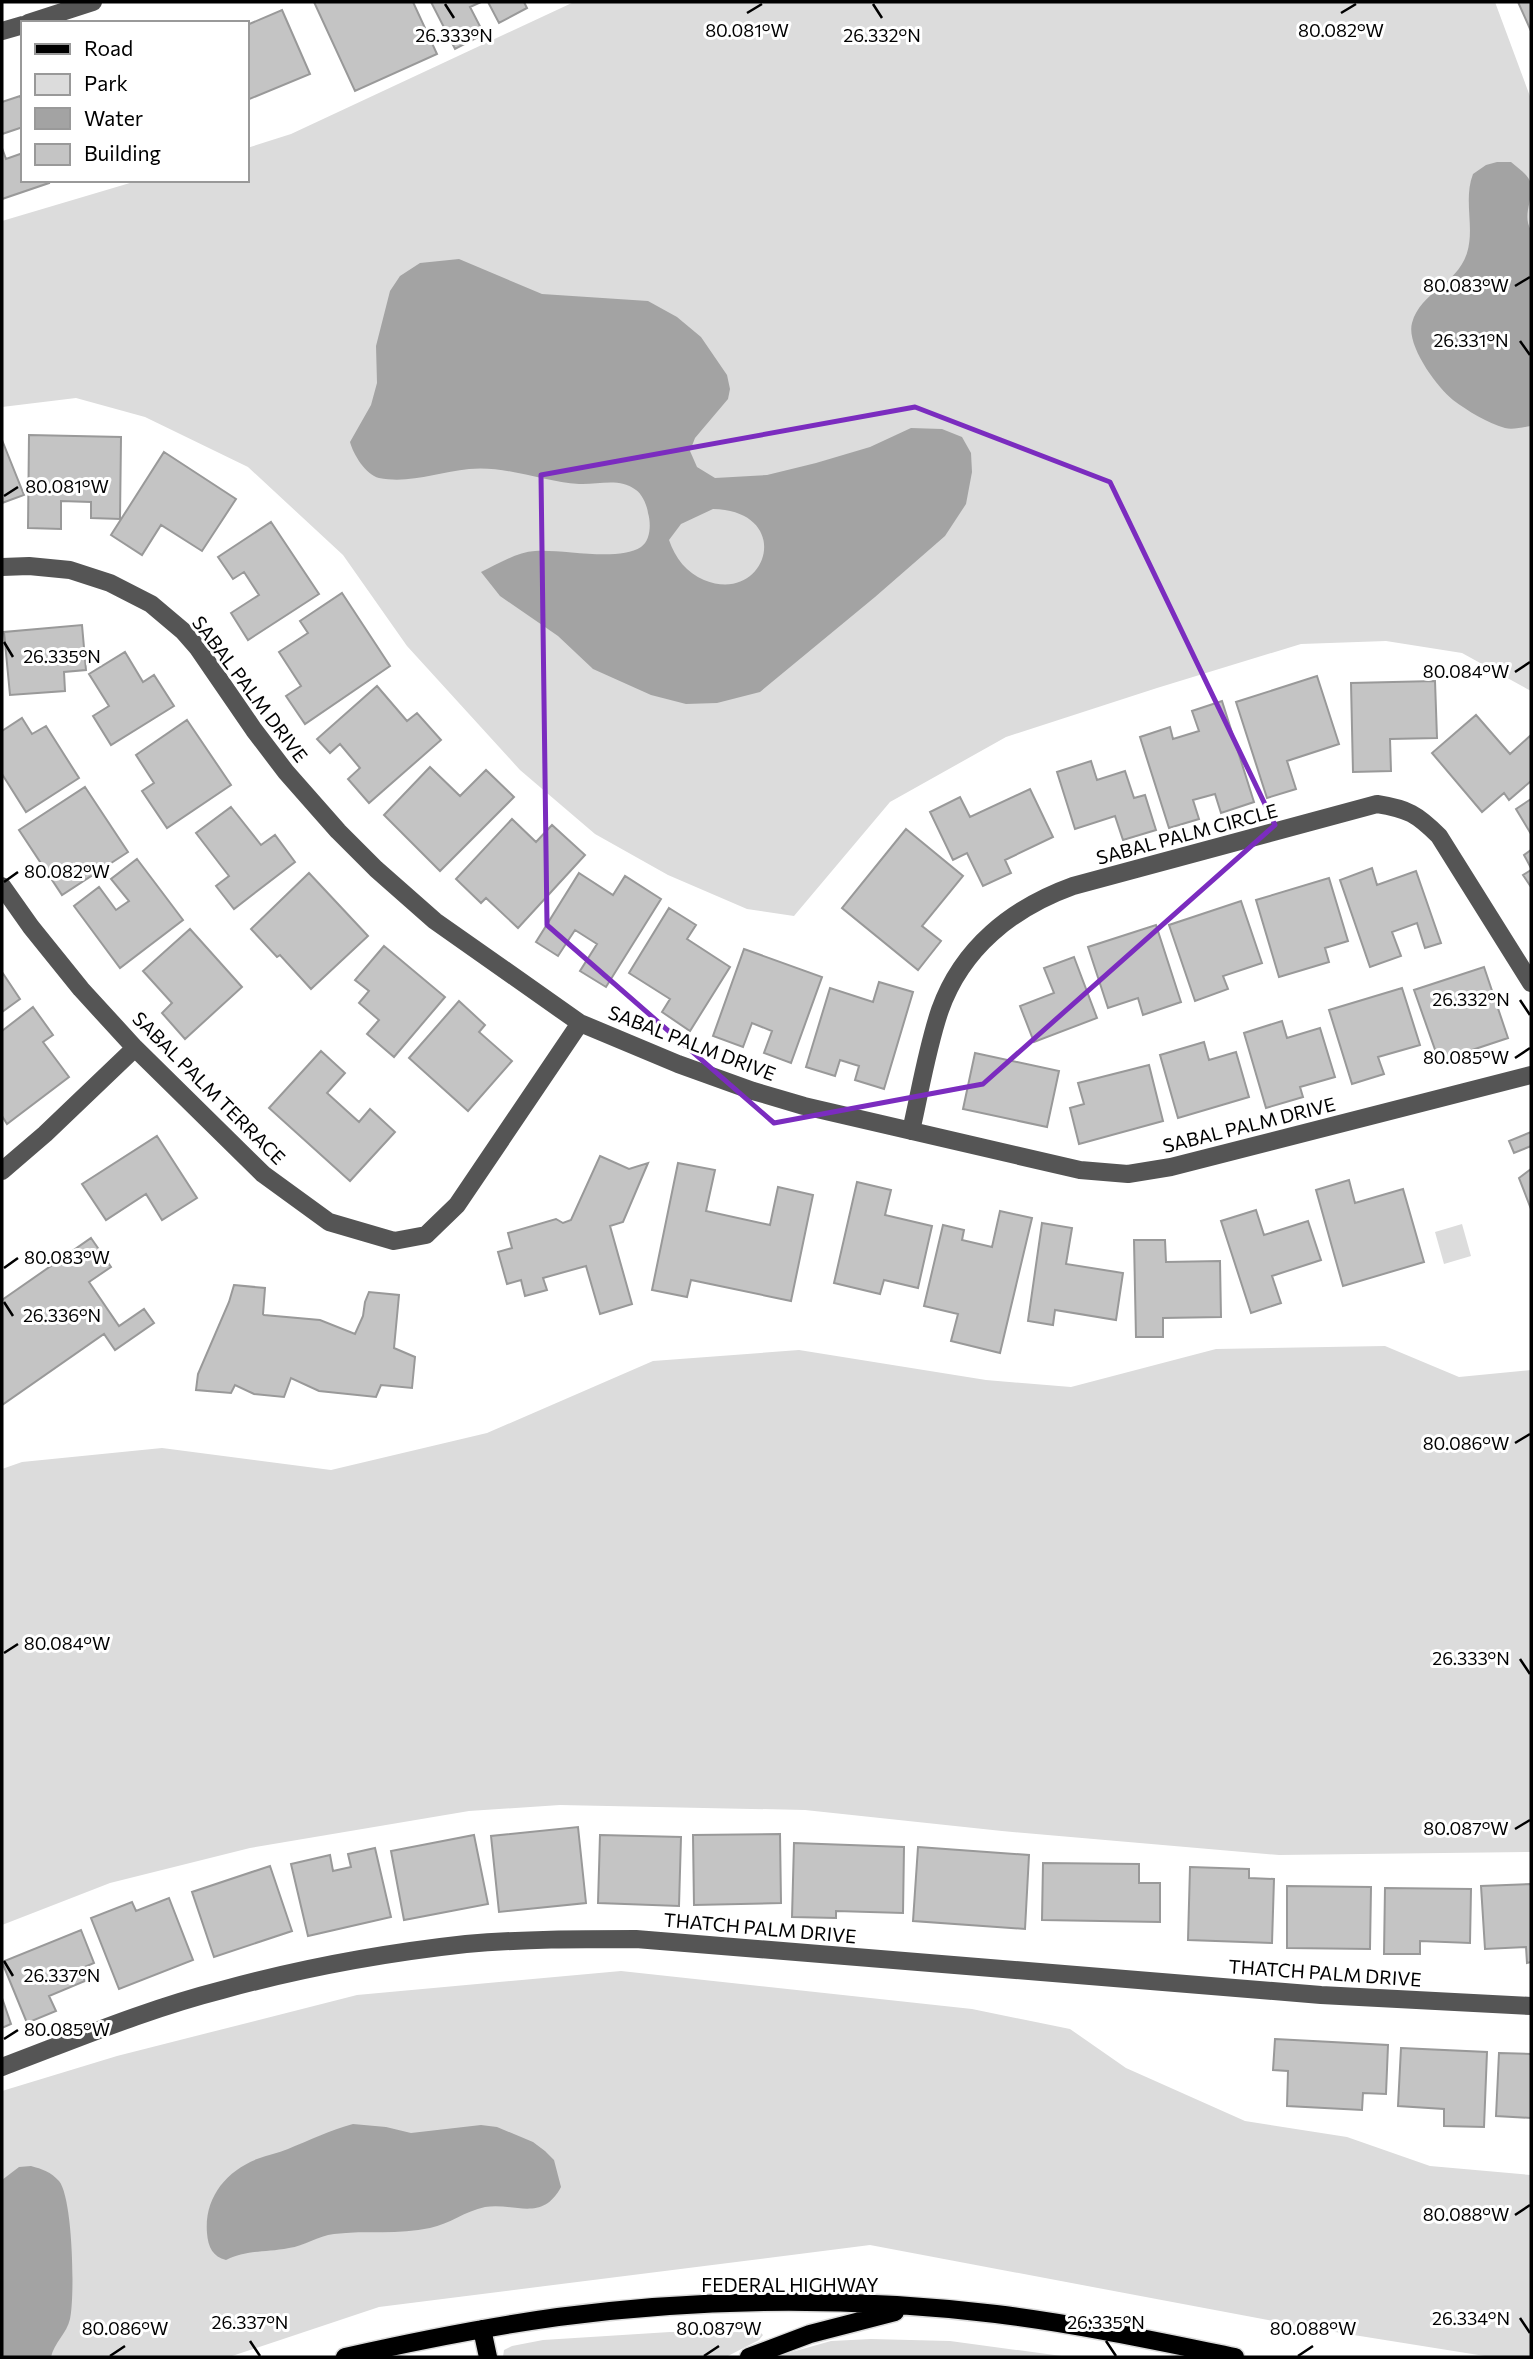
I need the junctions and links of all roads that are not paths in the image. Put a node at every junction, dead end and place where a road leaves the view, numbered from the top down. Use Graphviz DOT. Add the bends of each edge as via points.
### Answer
graph roads {
  1 [pos="93,2"];
  2 [pos="34,21"];
  3 [pos="21,25"];
  4 [pos="2,31"];
  5 [pos="2,567"];
  6 [pos="2,886"];
  7 [pos="1531,983"];
  8 [pos="580,1023"];
  9 [pos="135,1048"];
  10 [pos="1531,1074"];
  11 [pos="911,1131"];
  12 [pos="2,1171"];
  13 [pos="1531,2006"];
  14 [pos="2,2067"];
  15 [pos="916,2307"];
  16 [pos="482,2329"];
  17 [pos="345,2357"];
  18 [pos="488,2357"];
  19 [pos="749,2357"];
  20 [pos="1235,2357"];
  1 -- 2 [label="street"];
  3 -- 4 [label="street"];
  5 -- 8 [label="street, SABAL PALM DRIVE" via="80,573 151,604 197,647 286,772 376,869 435,921"];
  6 -- 9 [label="street, SABAL PALM TERRACE" via="81,989"];
  7 -- 11 [label="street, SABAL PALM CIRCLE" via="1439,836 1422,819 1401,808 1377,804 1073,886 1009,918 975,950 949,990"];
  8 -- 9 [label="street, SABAL PALM TERRACE" via="457,1205 426,1235 394,1241 330,1222 263,1174"];
  8 -- 11 [label="street, SABAL PALM DRIVE" via="753,1091"];
  9 -- 12 [label="street"];
  10 -- 11 [label="street, SABAL PALM DRIVE" via="1171,1167 1128,1174 1080,1170"];
  13 -- 14 [label="street, THATCH PALM DRIVE" via="1321,1995 636,1939 552,1939 469,1944 300,1970 139,2015"];
  15 -- 16 [label="main road, FEDERAL HIGHWAY" via="703,2305 559,2317"];
  15 -- 19 [label="main road" via="810,2334"];
  15 -- 20 [label="main road, FEDERAL HIGHWAY" via="1068,2324"];
  16 -- 17 [label="main road, FEDERAL HIGHWAY"];
  16 -- 18 [label="main road"];
}
